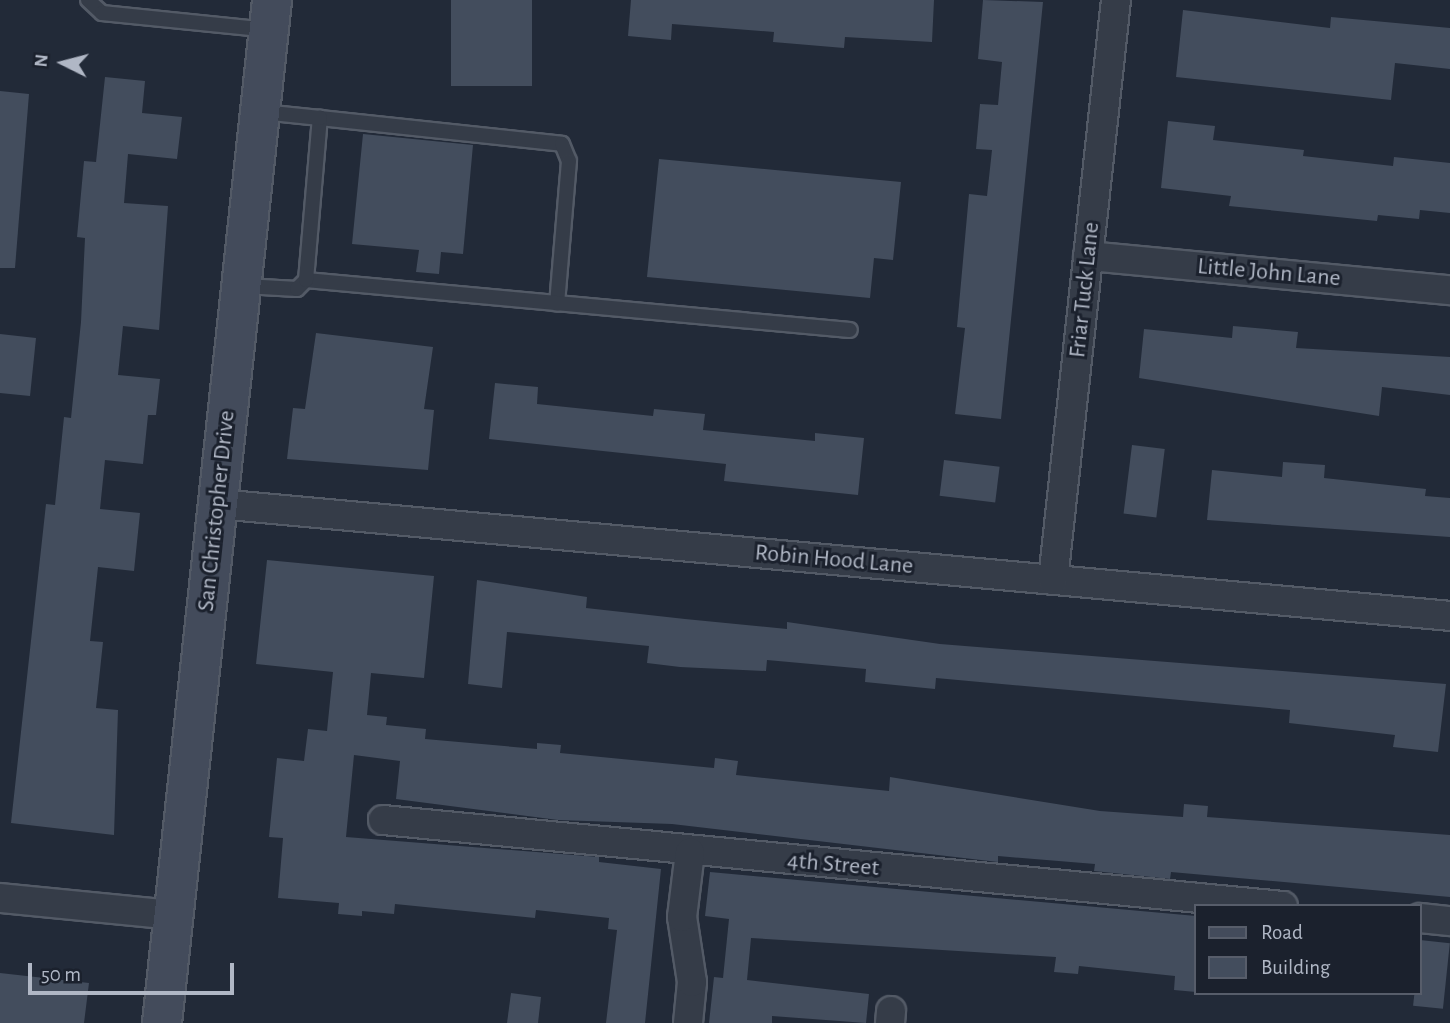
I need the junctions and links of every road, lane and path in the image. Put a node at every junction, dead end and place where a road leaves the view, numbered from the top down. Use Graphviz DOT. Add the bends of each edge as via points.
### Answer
graph roads {
  1 [pos="88,0"];
  2 [pos="1116,0"];
  3 [pos="271,15"];
  4 [pos="260,112"];
  5 [pos="320,118"];
  6 [pos="1088,256"];
  7 [pos="306,280"];
  8 [pos="241,286"];
  9 [pos="1450,290"];
  10 [pos="557,303"];
  11 [pos="850,330"];
  12 [pos="218,504"];
  13 [pos="1053,580"];
  14 [pos="1450,617"];
  15 [pos="383,821"];
  16 [pos="690,852"];
  17 [pos="0,898"];
  18 [pos="1261,904"];
  19 [pos="173,915"];
  20 [pos="1422,918"];
  21 [pos="1450,921"];
  22 [pos="162,1023"];
  23 [pos="688,1023"];
  1 -- 3 [label="lane" via="102,12"];
  2 -- 6 [label="street, Friar Tuck Lane"];
  3 -- 4 [label="street, San Christopher Drive"];
  4 -- 5 [label="lane"];
  4 -- 8 [label="street, San Christopher Drive"];
  5 -- 7 [label="lane"];
  5 -- 10 [label="lane" via="562,144 568,151"];
  6 -- 9 [label="street, Little John Lane"];
  6 -- 13 [label="street, Friar Tuck Lane"];
  7 -- 8 [label="lane" via="297,289"];
  7 -- 10 [label="lane"];
  8 -- 12 [label="street, San Christopher Drive"];
  10 -- 11 [label="lane"];
  12 -- 13 [label="street, Robin Hood Lane"];
  12 -- 19 [label="street, San Christopher Drive"];
  13 -- 14 [label="street, Robin Hood Lane"];
  15 -- 16 [label="street, 4th Street"];
  16 -- 18 [label="street, 4th Street"];
  16 -- 23 [label="street" via="682,917 692,982"];
  17 -- 19 [label="street"];
  19 -- 22 [label="street, San Christopher Drive"];
  20 -- 21 [label="street"];
}
